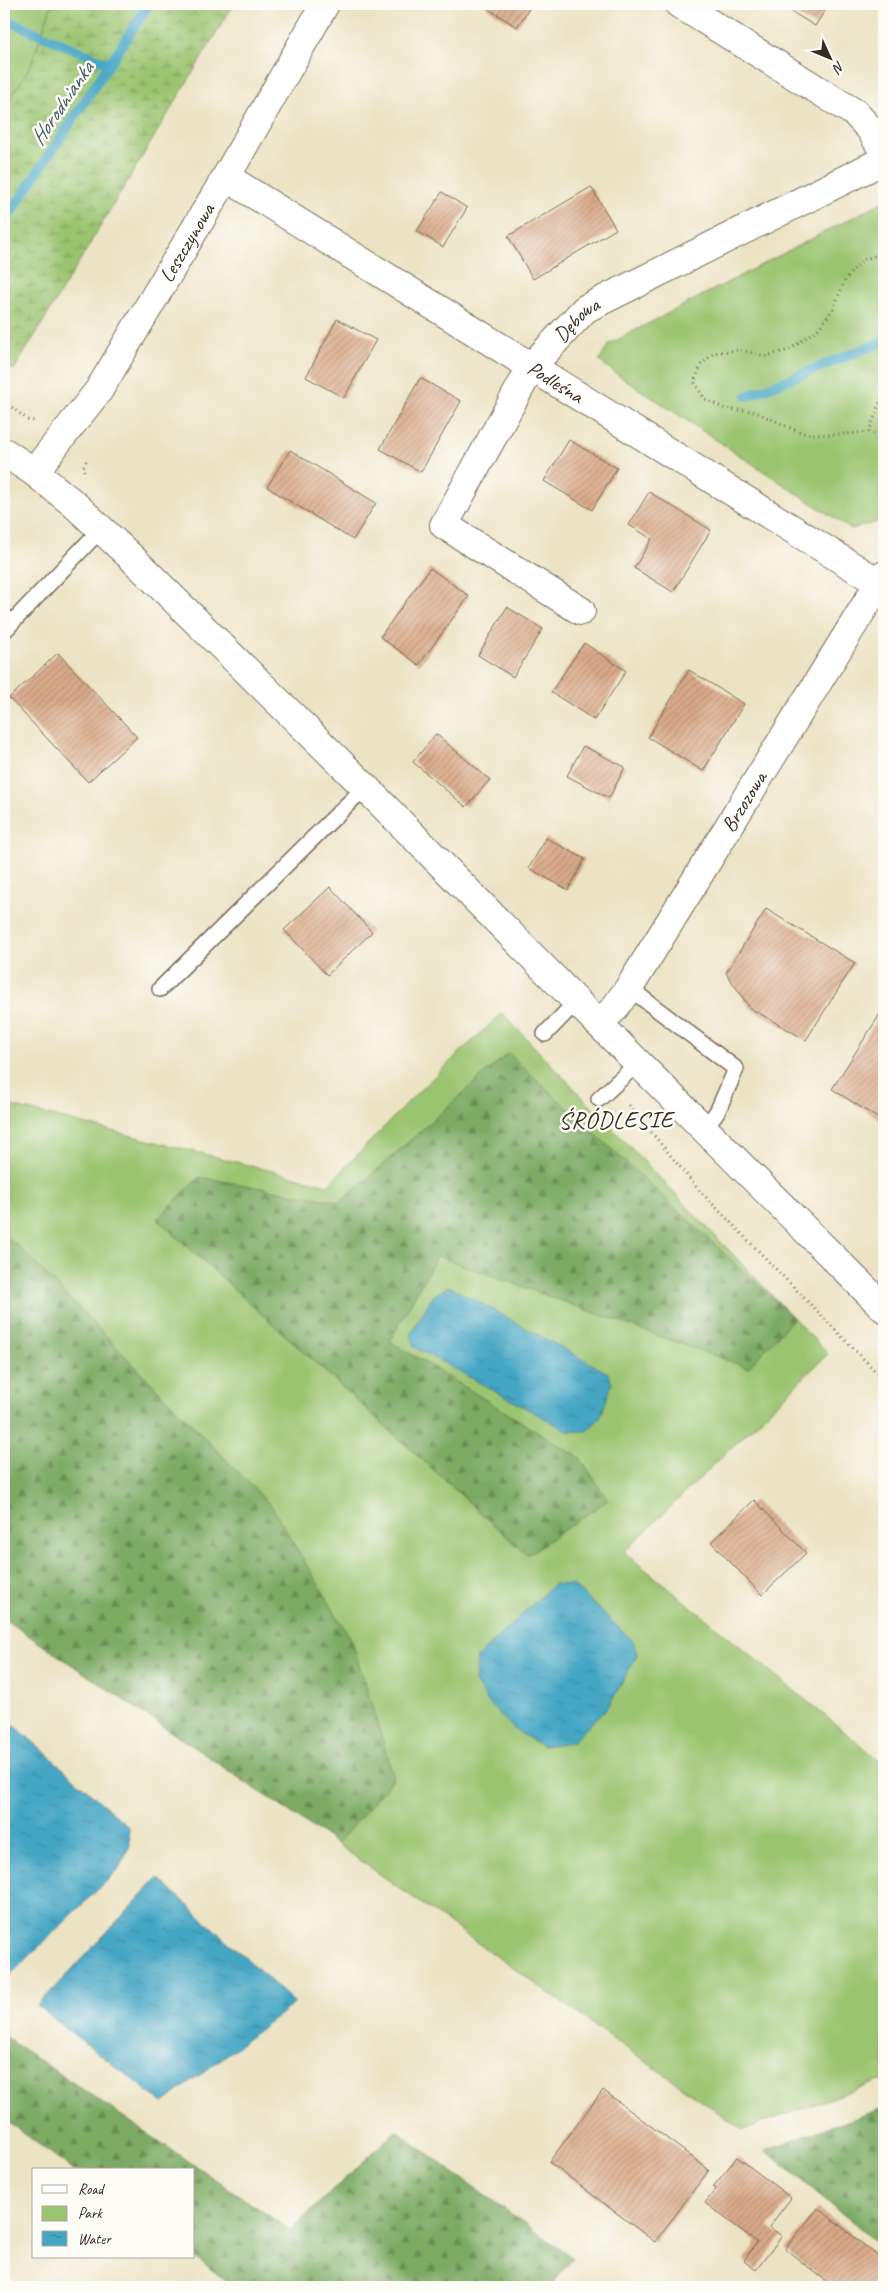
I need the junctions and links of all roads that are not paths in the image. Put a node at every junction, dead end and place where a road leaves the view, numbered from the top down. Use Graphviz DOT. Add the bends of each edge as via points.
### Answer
graph roads {
  1 [pos="325,4"];
  2 [pos="679,4"];
  3 [pos="884,152"];
  4 [pos="884,160"];
  5 [pos="226,177"];
  6 [pos="532,366"];
  7 [pos="4,452"];
  8 [pos="34,472"];
  9 [pos="101,529"];
  10 [pos="883,581"];
  11 [pos="581,611"];
  12 [pos="4,630"];
  13 [pos="365,787"];
  14 [pos="629,988"];
  15 [pos="160,989"];
  16 [pos="576,1002"];
  17 [pos="598,1023"];
  18 [pos="545,1034"];
  19 [pos="638,1063"];
  20 [pos="599,1099"];
  21 [pos="705,1129"];
  22 [pos="884,1308"];
  1 -- 5 [label="street, Leszczynowa"];
  2 -- 3 [label="street" via="855,113"];
  4 -- 6 [label="street, Dębowa" via="585,309"];
  5 -- 6 [label="street, Podleśna"];
  5 -- 8 [label="street, Leszczynowa" via="99,390"];
  6 -- 10 [label="street, Podleśna"];
  6 -- 11 [label="street, Dębowa" via="444,525"];
  7 -- 8 [label="street"];
  8 -- 9 [label="street"];
  9 -- 12 [label="lane"];
  9 -- 13 [label="street"];
  10 -- 14 [label="street, Brzozowa"];
  13 -- 15 [label="lane"];
  13 -- 16 [label="street"];
  14 -- 17 [label="street, Brzozowa"];
  14 -- 21 [label="lane" via="736,1069 718,1110"];
  16 -- 17 [label="street"];
  16 -- 18 [label="lane"];
  17 -- 19 [label="street"];
  19 -- 20 [label="lane"];
  19 -- 21 [label="street"];
  21 -- 22 [label="street"];
}
